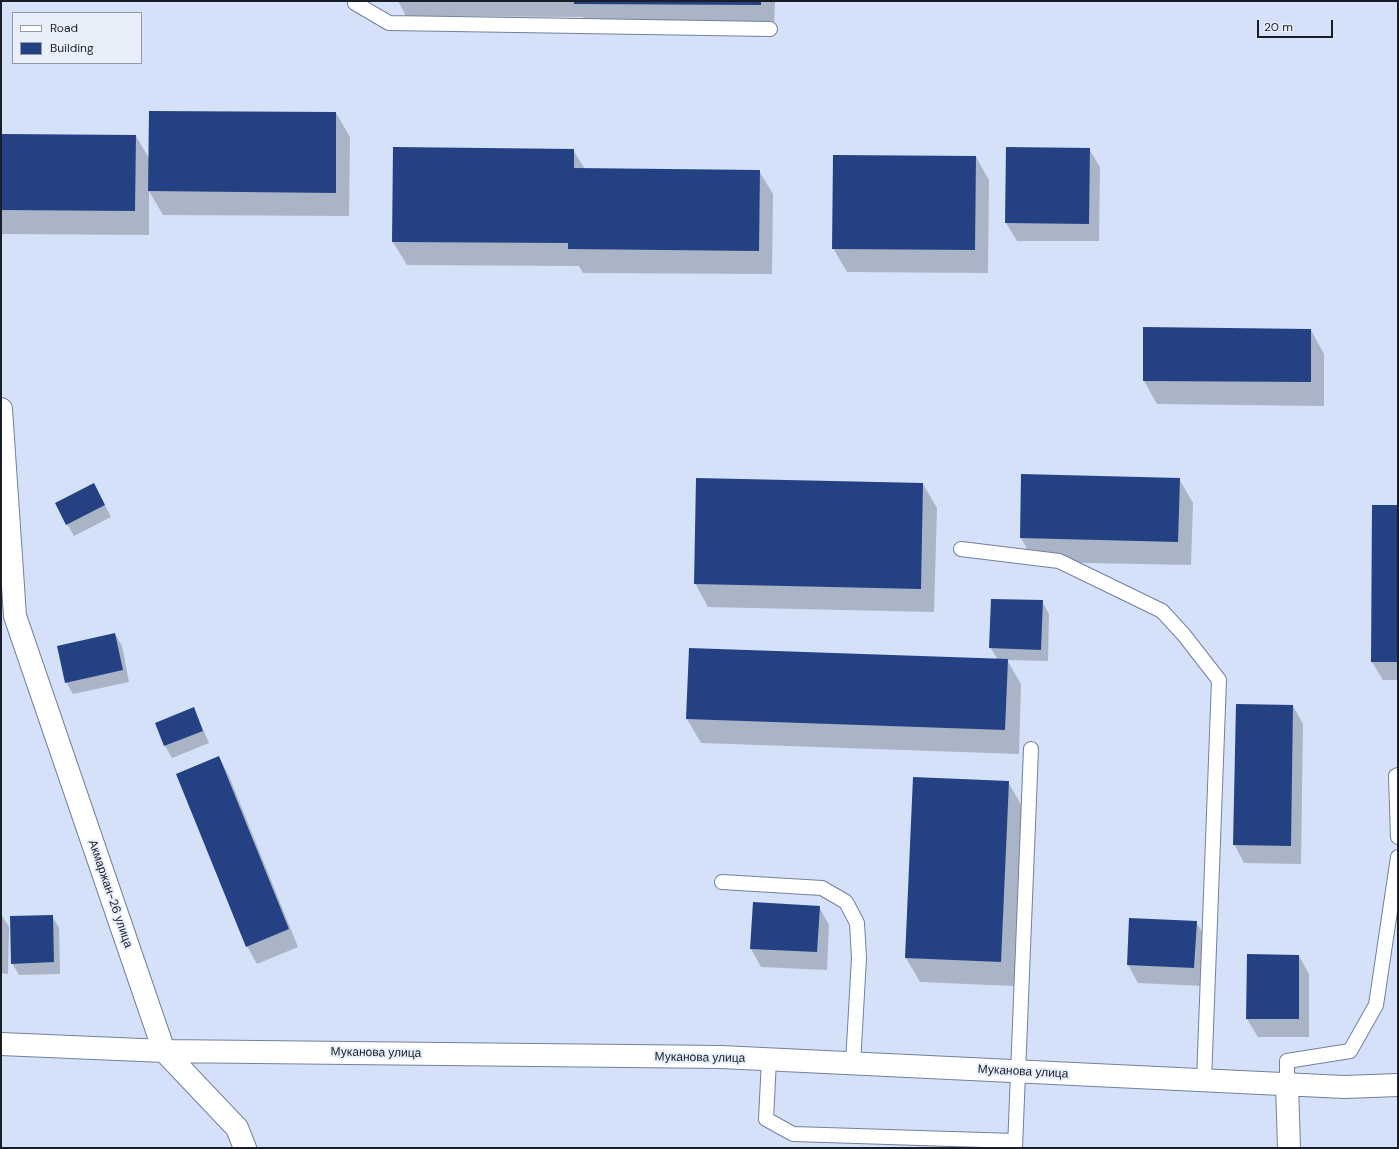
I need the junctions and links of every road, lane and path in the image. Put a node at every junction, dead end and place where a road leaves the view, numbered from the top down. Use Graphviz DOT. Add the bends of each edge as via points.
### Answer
graph roads {
  1 [pos="355,1"];
  2 [pos="770,29"];
  3 [pos="1,409"];
  4 [pos="961,549"];
  5 [pos="8,616"];
  6 [pos="1030,749"];
  7 [pos="1398,775"];
  8 [pos="1398,837"];
  9 [pos="1398,857"];
  10 [pos="722,882"];
  11 [pos="1,1044"];
  12 [pos="164,1051"];
  13 [pos="769,1060"];
  14 [pos="853,1064"];
  15 [pos="1017,1072"];
  16 [pos="1204,1081"];
  17 [pos="1287,1084"];
  18 [pos="1398,1085"];
  19 [pos="1015,1144"];
  20 [pos="245,1148"];
  21 [pos="1289,1148"];
  1 -- 2 [label="lane" via="389,23"];
  3 -- 5 [label="street, Акмаржан-26 улица"];
  4 -- 16 [label="lane" via="1058,561 1162,611 1219,680"];
  5 -- 12 [label="street, Акмаржан-26 улица"];
  6 -- 15 [label="lane"];
  7 -- 8 [label="lane"];
  9 -- 17 [label="lane" via="1376,1005 1350,1051 1287,1061"];
  10 -- 14 [label="lane" via="822,888 846,902 857,923 859,958"];
  11 -- 12 [label="street, Муканова улица"];
  12 -- 13 [label="street, Муканова улица" via="721,1057"];
  12 -- 20 [label="street, Акмаржан-26 улица" via="237,1128"];
  13 -- 14 [label="street, Муканова улица"];
  13 -- 19 [label="lane" via="766,1119 793,1134"];
  14 -- 15 [label="street, Муканова улица"];
  15 -- 16 [label="street, Муканова улица"];
  15 -- 19 [label="lane"];
  16 -- 17 [label="street, Муканова улица"];
  17 -- 18 [label="street, Муканова улица" via="1344,1087"];
  17 -- 21 [label="street"];
}
